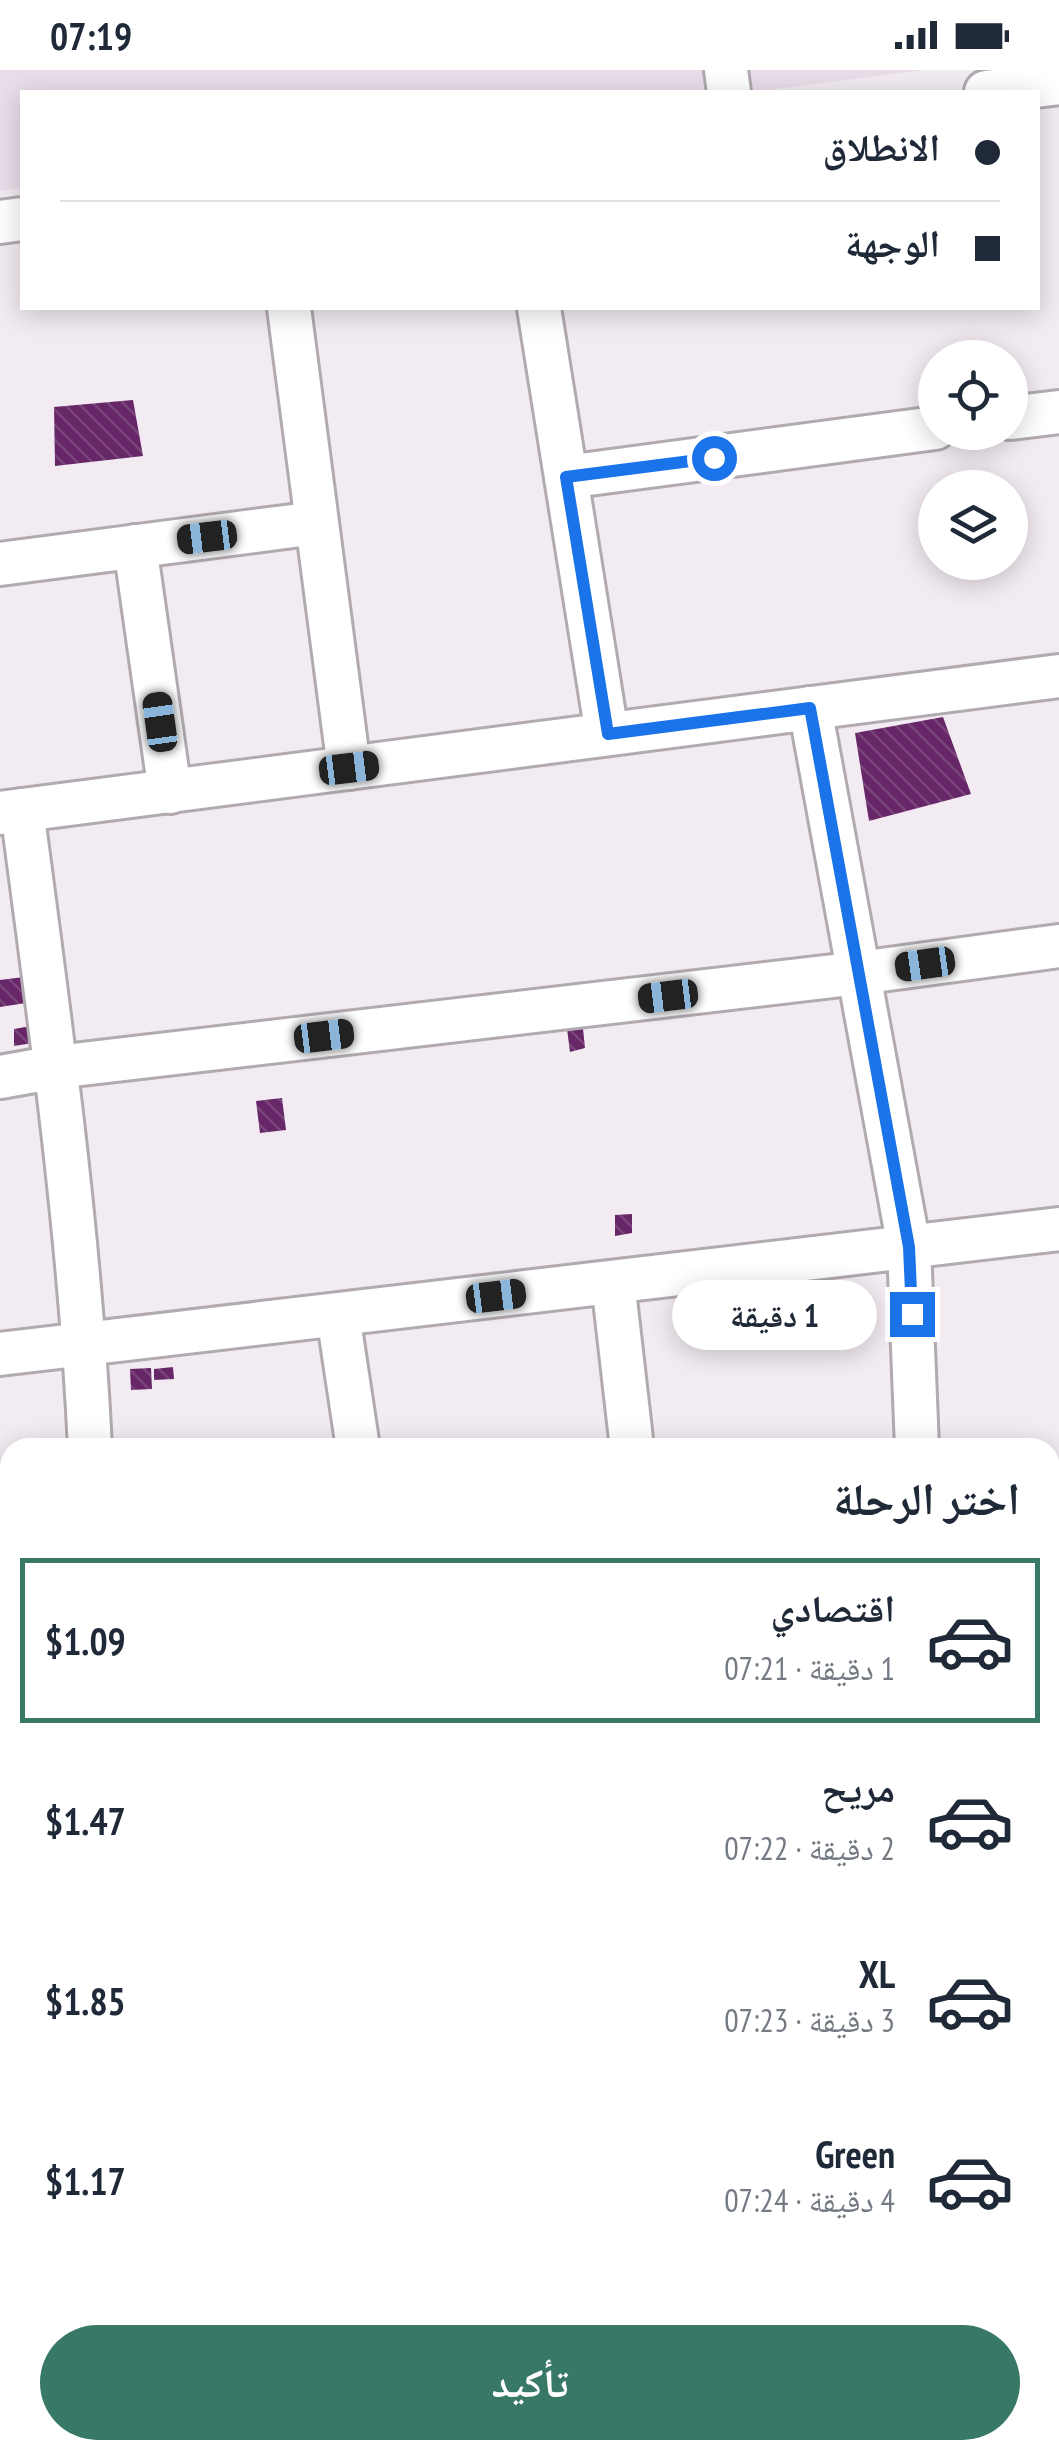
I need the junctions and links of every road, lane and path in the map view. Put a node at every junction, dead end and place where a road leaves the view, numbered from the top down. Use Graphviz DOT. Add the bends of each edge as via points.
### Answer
graph roads {
  1 [pos="1059,83"];
  2 [pos="1002,90"];
  3 [pos="289,310"];
  4 [pos="539,310"];
  5 [pos="1059,412"];
  6 [pos="1028,416"];
  7 [pos="918,430"];
  8 [pos="566,477"];
  9 [pos="316,522"];
  10 [pos="135,546"];
  11 [pos="0,564"];
  12 [pos="1059,676"];
  13 [pos="810,708"];
  14 [pos="608,734"];
  15 [pos="349,768"];
  16 [pos="170,792"];
  17 [pos="11,812"];
  18 [pos="1059,946"];
  19 [pos="858,973"];
  20 [pos="56,1067"];
  21 [pos="0,1076"];
  22 [pos="1059,1229"];
  23 [pos="909,1247"];
  24 [pos="613,1282"];
  25 [pos="338,1316"];
  26 [pos="85,1343"];
  27 [pos="0,1354"];
  28 [pos="90,1438"];
  29 [pos="356,1438"];
  30 [pos="631,1438"];
  31 [pos="918,1438"];
  1 -- 2 [label="street"];
  3 -- 9 [label="street"];
  4 -- 8 [label="street"];
  5 -- 6 [label="street"];
  7 -- 8 [label="street"];
  8 -- 14 [label="street"];
  9 -- 10 [label="street"];
  9 -- 15 [label="street"];
  10 -- 11 [label="street"];
  10 -- 16 [label="street"];
  12 -- 13 [label="street"];
  13 -- 14 [label="street"];
  13 -- 19 [label="street"];
  14 -- 15 [label="street"];
  15 -- 16 [label="street"];
  16 -- 17 [label="street"];
  17 -- 20 [label="street"];
  18 -- 19 [label="street"];
  19 -- 20 [label="street"];
  19 -- 23 [label="street"];
  20 -- 21 [label="street"];
  20 -- 26 [label="street"];
  22 -- 23 [label="street"];
  23 -- 24 [label="street"];
  23 -- 31 [label="street"];
  24 -- 25 [label="street"];
  24 -- 30 [label="street"];
  25 -- 26 [label="street"];
  25 -- 29 [label="street"];
  26 -- 27 [label="street"];
  26 -- 28 [label="street"];
}
